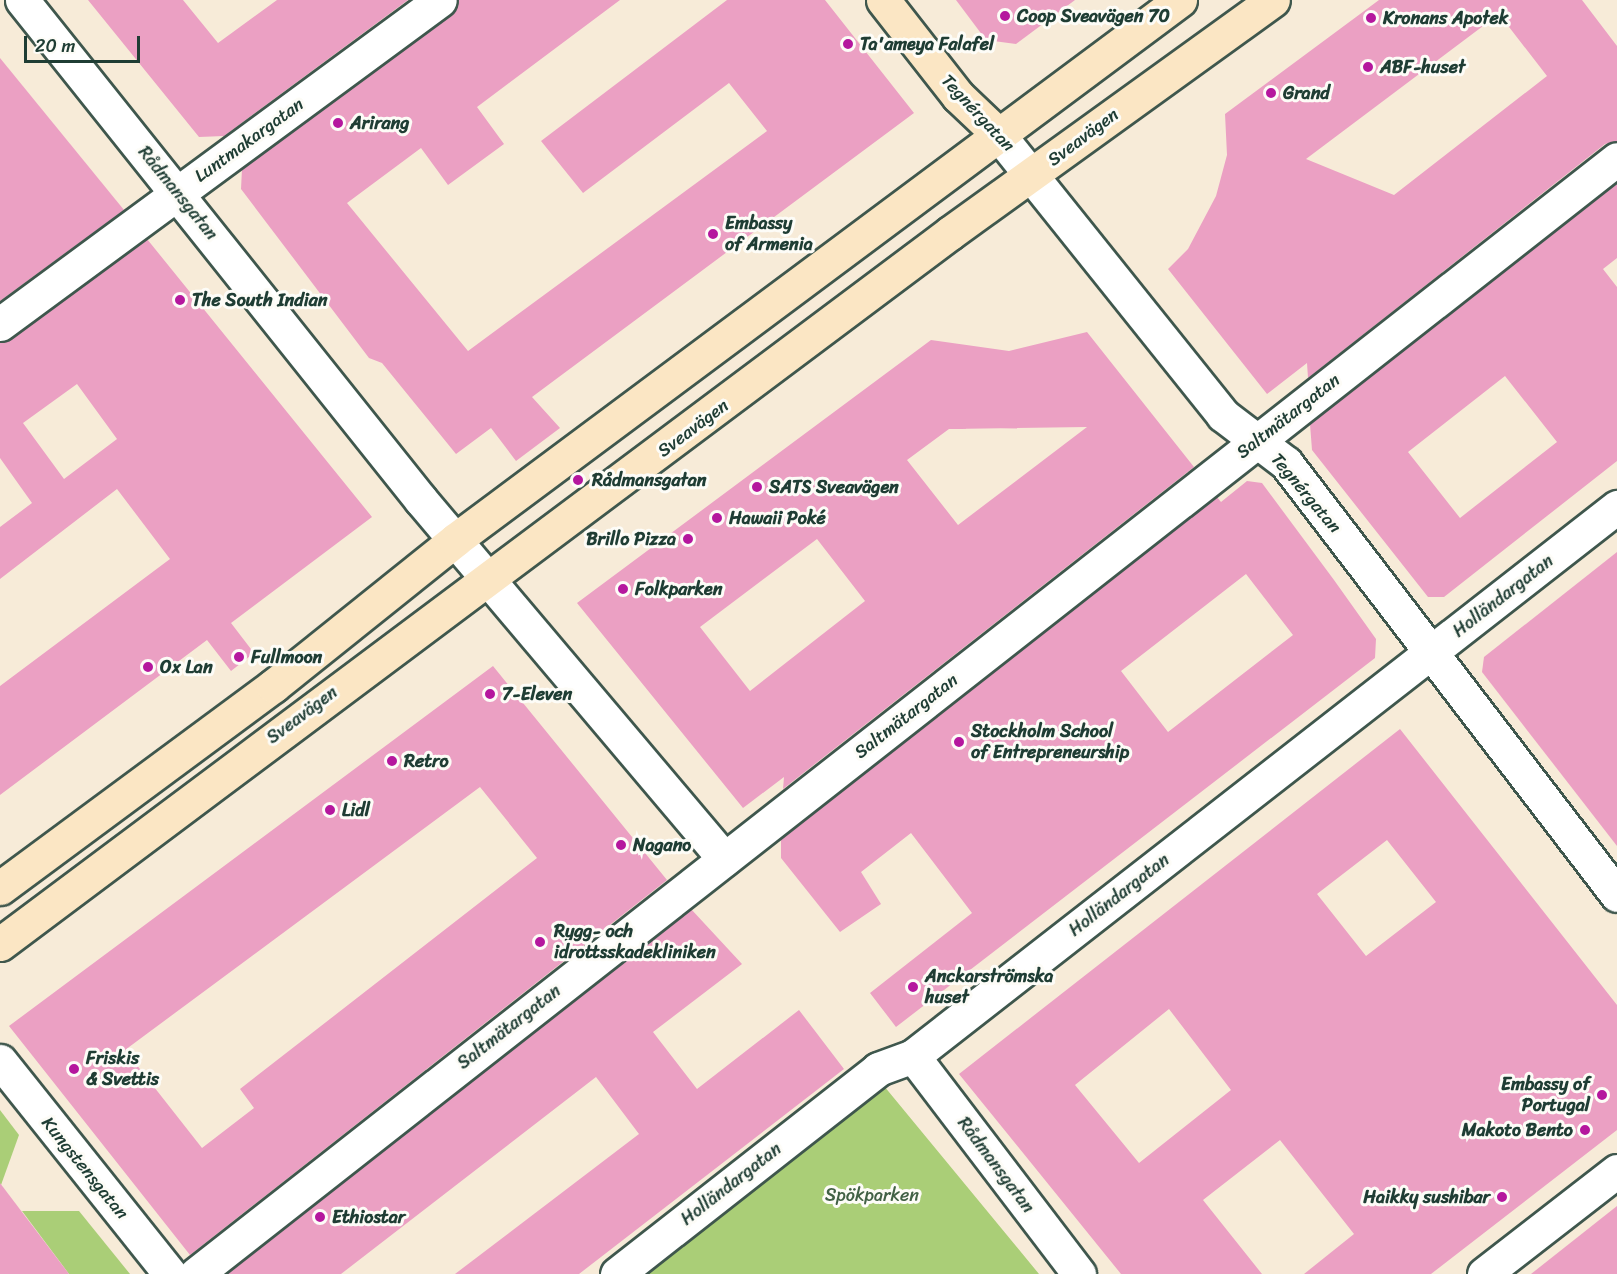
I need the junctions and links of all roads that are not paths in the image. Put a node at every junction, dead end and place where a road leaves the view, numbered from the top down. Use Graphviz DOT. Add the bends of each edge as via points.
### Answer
graph roads {
  1 [pos="22,0"];
  2 [pos="440,0"];
  3 [pos="883,0"];
  4 [pos="1180,0"];
  5 [pos="1273,0"];
  6 [pos="998,134"];
  7 [pos="1617,159"];
  8 [pos="1034,174"];
  9 [pos="178,193"];
  10 [pos="0,324"];
  11 [pos="1259,440"];
  12 [pos="1617,507"];
  13 [pos="455,540"];
  14 [pos="490,578"];
  15 [pos="1430,652"];
  16 [pos="724,859"];
  17 [pos="0,888"];
  18 [pos="1617,895"];
  19 [pos="0,944"];
  20 [pos="913,1056"];
  21 [pos="0,1062"];
  22 [pos="1617,1171"];
  23 [pos="170,1274"];
  24 [pos="196,1274"];
  25 [pos="617,1274"];
  26 [pos="1079,1274"];
  27 [pos="1484,1274"];
  1 -- 9 [label="street, Rådmansgatan"];
  2 -- 9 [label="street, Luntmakargatan"];
  3 -- 6 [label="main road, Tegnérgatan" via="958,96"];
  4 -- 6 [label="main road"];
  5 -- 8 [label="main road, Sveavägen"];
  6 -- 8 [label="street, Tegnérgatan"];
  6 -- 13 [label="main road"];
  7 -- 11 [label="street, Saltmätargatan"];
  8 -- 11 [label="street, Tegnérgatan" via="1222,415"];
  8 -- 14 [label="main road, Sveavägen"];
  9 -- 10 [label="street, Luntmakargatan"];
  9 -- 13 [label="street, Rådmansgatan"];
  11 -- 15 [label="street, Tegnérgatan" via="1286,463"];
  11 -- 16 [label="street, Saltmätargatan"];
  12 -- 15 [label="street, Holländargatan"];
  13 -- 14 [label="street, Rådmansgatan"];
  13 -- 17 [label="main road" via="273,686"];
  14 -- 16 [label="street, Rådmansgatan"];
  14 -- 19 [label="main road, Sveavägen"];
  15 -- 18 [label="street, Tegnérgatan"];
  15 -- 20 [label="street, Holländargatan"];
  16 -- 24 [label="street, Saltmätargatan"];
  20 -- 25 [label="street, Holländargatan" via="878,1069"];
  20 -- 26 [label="street, Rådmansgatan"];
  21 -- 23 [label="street, Kungstensgatan"];
  22 -- 27 [label="street"];
}
